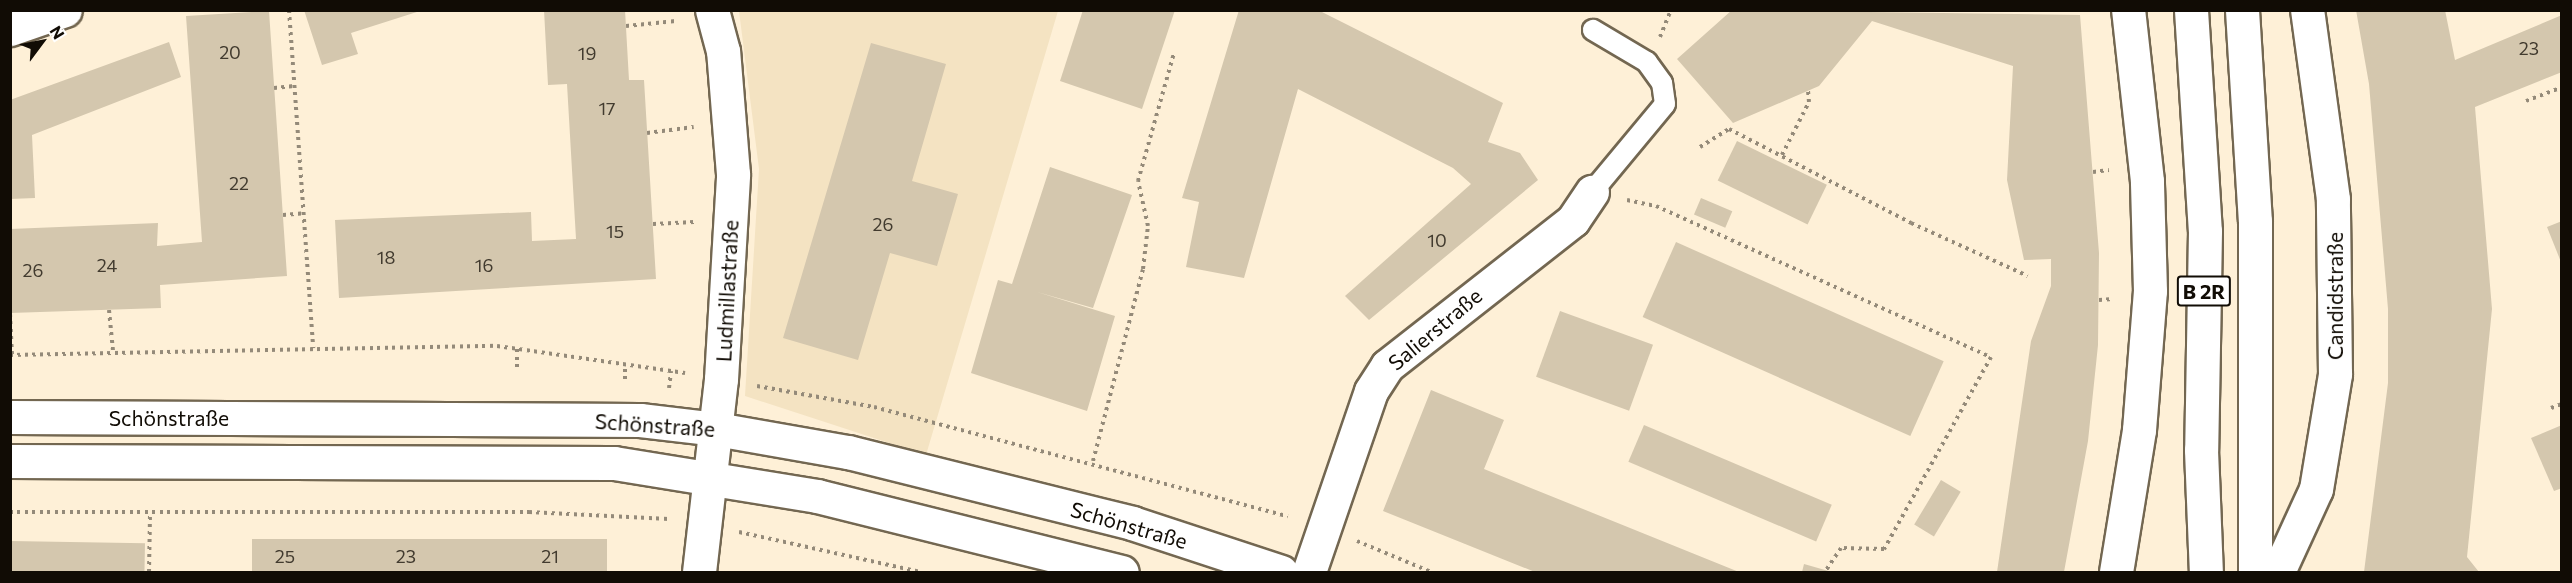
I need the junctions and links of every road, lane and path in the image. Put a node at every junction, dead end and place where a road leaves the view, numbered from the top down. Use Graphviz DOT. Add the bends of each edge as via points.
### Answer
graph roads {
  1 [pos="65,10"];
  2 [pos="289,10"];
  3 [pos="2128,10"];
  4 [pos="2191,10"];
  5 [pos="2242,10"];
  6 [pos="2307,10"];
  7 [pos="713,14"];
  8 [pos="626,26"];
  9 [pos="10,29"];
  10 [pos="1593,30"];
  11 [pos="1174,52"];
  12 [pos="294,86"];
  13 [pos="2562,87"];
  14 [pos="274,88"];
  15 [pos="1808,90"];
  16 [pos="2526,102"];
  17 [pos="729,123"];
  18 [pos="647,133"];
  19 [pos="1700,147"];
  20 [pos="1782,155"];
  21 [pos="2112,159"];
  22 [pos="2112,170"];
  23 [pos="2093,172"];
  24 [pos="2112,181"];
  25 [pos="1592,192"];
  26 [pos="304,213"];
  27 [pos="283,215"];
  28 [pos="2028,276"];
  29 [pos="2114,292"];
  30 [pos="2113,299"];
  31 [pos="2099,300"];
  32 [pos="109,310"];
  33 [pos="2113,311"];
  34 [pos="10,314"];
  35 [pos="314,348"];
  36 [pos="517,349"];
  37 [pos="113,351"];
  38 [pos="12,355"];
  39 [pos="625,364"];
  40 [pos="517,372"];
  41 [pos="625,379"];
  42 [pos="2562,404"];
  43 [pos="2551,408"];
  44 [pos="10,417"];
  45 [pos="717,429"];
  46 [pos="10,461"];
  47 [pos="1093,461"];
  48 [pos="710,476"];
  49 [pos="528,506"];
  50 [pos="631,506"];
  51 [pos="10,512"];
  52 [pos="529,512"];
  53 [pos="150,513"];
  54 [pos="631,514"];
  55 [pos="704,525"];
  56 [pos="1826,570"];
  57 [pos="149,573"];
  58 [pos="699,573"];
  59 [pos="921,573"];
  60 [pos="1122,573"];
  61 [pos="1281,573"];
  62 [pos="1310,573"];
  63 [pos="2116,573"];
  64 [pos="2206,573"];
  65 [pos="2255,573"];
  66 [pos="2278,573"];
  1 -- 9 [label="main road"];
  2 -- 12 [label="path"];
  3 -- 63 [label="main road" via="2147,181 2150,291 2139,430"];
  4 -- 64 [label="main road, B 2R" via="2205,231 2201,450"];
  5 -- 65 [label="main road, B 2R" via="2255,221"];
  6 -- 66 [label="main road, Candidstraße" via="2333,199 2335,374 2316,489"];
  7 -- 8 [label="path"];
  7 -- 17 [label="main road, Ludmillastraße" via="723,51"];
  10 -- 25 [label="lane" via="1647,62 1662,83 1665,104"];
  11 -- 47 [label="path" via="1138,181 1148,226 1143,269"];
  12 -- 14 [label="path"];
  12 -- 26 [label="path"];
  13 -- 16 [label="path"];
  15 -- 20 [label="path" via="1809,102"];
  17 -- 18 [label="path"];
  17 -- 45 [label="main road, Ludmillastraße" via="733,174"];
  19 -- 20 [label="path" via="1730,129"];
  20 -- 28 [label="path" via="1911,223"];
  21 -- 22 [label="path"];
  22 -- 23 [label="path"];
  22 -- 24 [label="path"];
  25 -- 56 [label="path" via="1656,206 1991,357 1884,549 1841,549"];
  25 -- 62 [label="main road, Salierstraße" via="1573,220 1387,366 1371,391"];
  26 -- 27 [label="path"];
  26 -- 35 [label="path"];
  29 -- 30 [label="path"];
  30 -- 31 [label="path"];
  30 -- 33 [label="path"];
  32 -- 37 [label="path"];
  34 -- 38 [label="path"];
  36 -- 40 [label="path"];
  39 -- 41 [label="path"];
  42 -- 43 [label="path"];
  44 -- 45 [label="main road, Schönstraße" via="640,420"];
  45 -- 48 [label="main road, Ludmillastraße"];
  45 -- 61 [label="main road, Schönstraße" via="848,452 1109,517"];
  46 -- 48 [label="main road, Schönstraße" via="614,463"];
  48 -- 55 [label="main road, Ludmillastraße"];
  48 -- 60 [label="main road, Schönstraße" via="1038,547"];
  49 -- 52 [label="path"];
  50 -- 54 [label="path"];
  51 -- 53 [label="path"];
  52 -- 53 [label="path"];
  52 -- 54 [label="path"];
  53 -- 57 [label="path"];
  54 -- 55 [label="path"];
  55 -- 58 [label="main road, Ludmillastraße"];
  55 -- 59 [label="path"];
}
